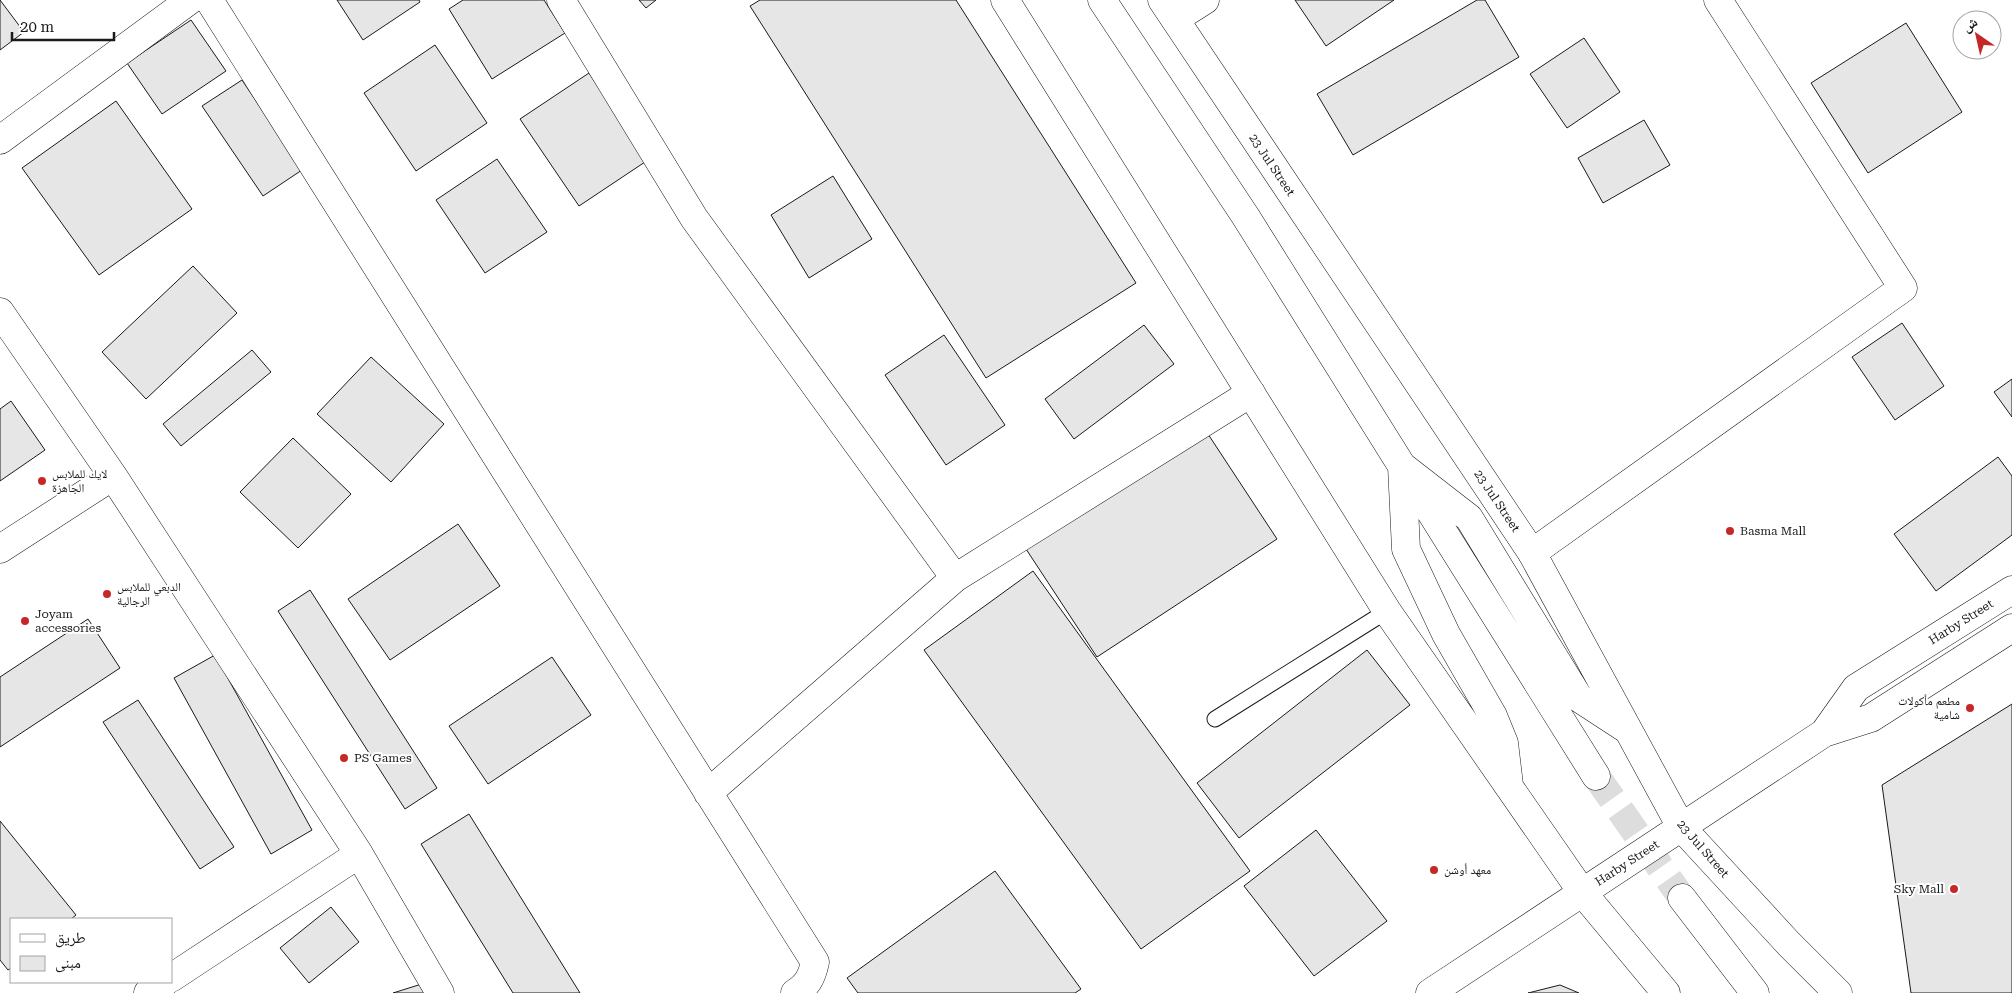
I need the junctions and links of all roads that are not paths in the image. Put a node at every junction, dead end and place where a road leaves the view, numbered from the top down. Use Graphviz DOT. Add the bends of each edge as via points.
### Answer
graph roads {
  1 [pos="190,0"];
  2 [pos="209,0"];
  3 [pos="561,0"];
  4 [pos="1005,0"];
  5 [pos="1102,0"];
  6 [pos="1205,0"];
  7 [pos="1718,0"];
  8 [pos="1168,10"];
  9 [pos="0,140"];
  10 [pos="0,312"];
  11 [pos="1251,393"];
  12 [pos="1402,466"];
  13 [pos="113,476"];
  14 [pos="0,549"];
  15 [pos="1532,553"];
  16 [pos="955,578"];
  17 [pos="2012,590"];
  18 [pos="1387,611"];
  19 [pos="2012,628"];
  20 [pos="1215,719"];
  21 [pos="1628,730"];
  22 [pos="1824,732"];
  23 [pos="1596,776"];
  24 [pos="1510,788"];
  25 [pos="708,793"];
  26 [pos="1681,827"];
  27 [pos="359,854"];
  28 [pos="1582,892"];
  29 [pos="1682,898"];
  30 [pos="1809,965"];
  31 [pos="172,977"];
  32 [pos="163,983"];
  33 [pos="148,993"];
  34 [pos="440,993"];
  35 [pos="795,993"];
  36 [pos="1430,993"];
  37 [pos="1666,993"];
  38 [pos="1755,993"];
  39 [pos="1816,993"];
  40 [pos="1838,993"];
  1 -- 9 [label="street"];
  2 -- 25 [label="street"];
  3 -- 16 [label="street" via="694,218"];
  4 -- 11 [label="street"];
  5 -- 12 [label="street" via="1246,217"];
  6 -- 8 [label="street"];
  7 -- 15 [label="street" via="1903,288"];
  8 -- 15 [label="street, 23 Jul Street"];
  10 -- 13 [label="street"];
  11 -- 16 [label="street"];
  11 -- 18 [label="street"];
  12 -- 21 [label="street" via="1469,518 1579,698"];
  12 -- 23 [label="street"];
  12 -- 24 [label="street" via="1406,549 1446,634 1494,716 1504,743"];
  13 -- 14 [label="street"];
  13 -- 27 [label="street"];
  15 -- 21 [label="street, 23 Jul Street"];
  16 -- 25 [label="street"];
  17 -- 22 [label="street, Harby Street" via="1856,688"];
  18 -- 20 [label="lane"];
  18 -- 24 [label="street"];
  19 -- 22 [label="street, Harby Street" via="1871,718"];
  21 -- 26 [label="street, 23 Jul Street"];
  22 -- 26 [label="street, Harby Street"];
  24 -- 28 [label="street"];
  25 -- 35 [label="street" via="815,962 812,976"];
  26 -- 28 [label="street, Harby Street"];
  26 -- 30 [label="street, 23 Jul Street"];
  27 -- 31 [label="street"];
  27 -- 34 [label="street"];
  28 -- 36 [label="street, Harby Street"];
  28 -- 37 [label="street"];
  29 -- 38 [label="street"];
  30 -- 39 [label="street"];
  30 -- 40 [label="street, 23 Jul Street"];
  32 -- 33 [label="street"];
}
